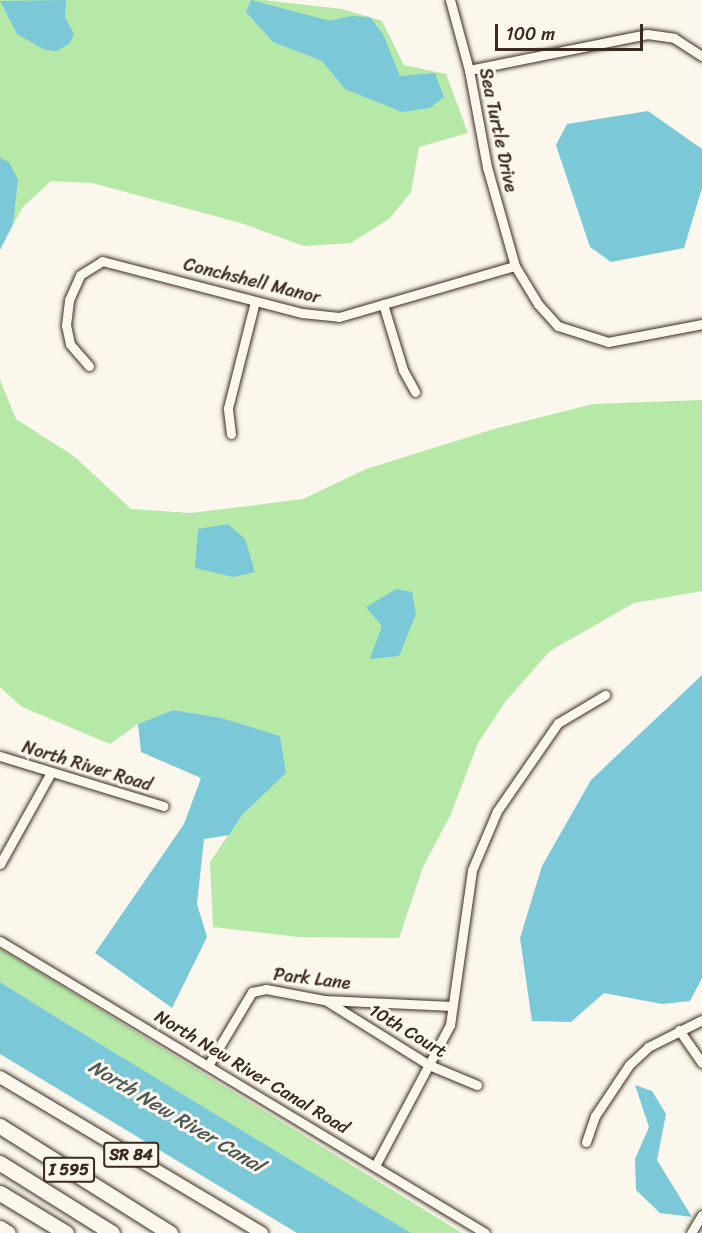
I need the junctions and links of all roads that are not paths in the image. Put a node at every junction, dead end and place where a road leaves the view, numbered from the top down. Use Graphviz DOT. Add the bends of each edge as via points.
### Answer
graph roads {
  1 [pos="450,0"];
  2 [pos="702,56"];
  3 [pos="469,70"];
  4 [pos="515,266"];
  5 [pos="255,301"];
  6 [pos="383,304"];
  7 [pos="702,324"];
  8 [pos="88,366"];
  9 [pos="415,392"];
  10 [pos="231,434"];
  11 [pos="605,695"];
  12 [pos="0,756"];
  13 [pos="50,774"];
  14 [pos="164,806"];
  15 [pos="0,864"];
  16 [pos="0,941"];
  17 [pos="324,1000"];
  18 [pos="452,1006"];
  19 [pos="702,1020"];
  20 [pos="680,1030"];
  21 [pos="702,1063"];
  22 [pos="209,1064"];
  23 [pos="429,1065"];
  24 [pos="0,1077"];
  25 [pos="477,1084"];
  26 [pos="0,1126"];
  27 [pos="586,1142"];
  28 [pos="0,1163"];
  29 [pos="375,1166"];
  30 [pos="0,1193"];
  31 [pos="138,1214"];
  32 [pos="702,1215"];
  33 [pos="0,1228"];
  34 [pos="696,1231"];
  35 [pos="8,1233"];
  36 [pos="66,1233"];
  37 [pos="112,1233"];
  38 [pos="170,1233"];
  39 [pos="182,1233"];
  40 [pos="262,1233"];
  41 [pos="485,1233"];
  1 -- 3 [label="street, Sea Turtle Drive"];
  2 -- 3 [label="street" via="674,38 647,34"];
  3 -- 4 [label="street, Sea Turtle Drive" via="487,167"];
  4 -- 6 [label="street, Conchshell Manor"];
  4 -- 7 [label="street, Sea Turtle Drive" via="538,304 558,326 578,334 608,342"];
  5 -- 6 [label="street, Conchshell Manor" via="339,317"];
  5 -- 8 [label="street, Conchshell Manor" via="102,261 80,275 69,300 66,325 70,344"];
  5 -- 10 [label="street" via="228,408"];
  6 -- 9 [label="street" via="403,370"];
  11 -- 18 [label="street" via="558,723 496,810 472,870"];
  12 -- 13 [label="street, North River Road"];
  13 -- 14 [label="street, North River Road"];
  13 -- 15 [label="street"];
  16 -- 22 [label="street, North New River Canal Road"];
  17 -- 18 [label="street, Park Lane"];
  17 -- 22 [label="street, Park Lane" via="266,989 252,992"];
  17 -- 23 [label="street, 10th Court"];
  18 -- 23 [label="street" via="450,1025"];
  19 -- 20 [label="street"];
  20 -- 21 [label="street"];
  20 -- 27 [label="street" via="648,1047 629,1065 595,1116"];
  22 -- 29 [label="street, North New River Canal Road"];
  23 -- 25 [label="street, 10th Court"];
  23 -- 29 [label="street"];
  24 -- 40 [label="main road, SR 84"];
  26 -- 31 [label="highway, I 595"];
  28 -- 37 [label="highway"];
  29 -- 41 [label="street, North New River Canal Road"];
  30 -- 36 [label="highway"];
  31 -- 38 [label="highway, I 595"];
  31 -- 39 [label="highway"];
  32 -- 34 [label="street"];
  33 -- 35 [label="highway"];
}
